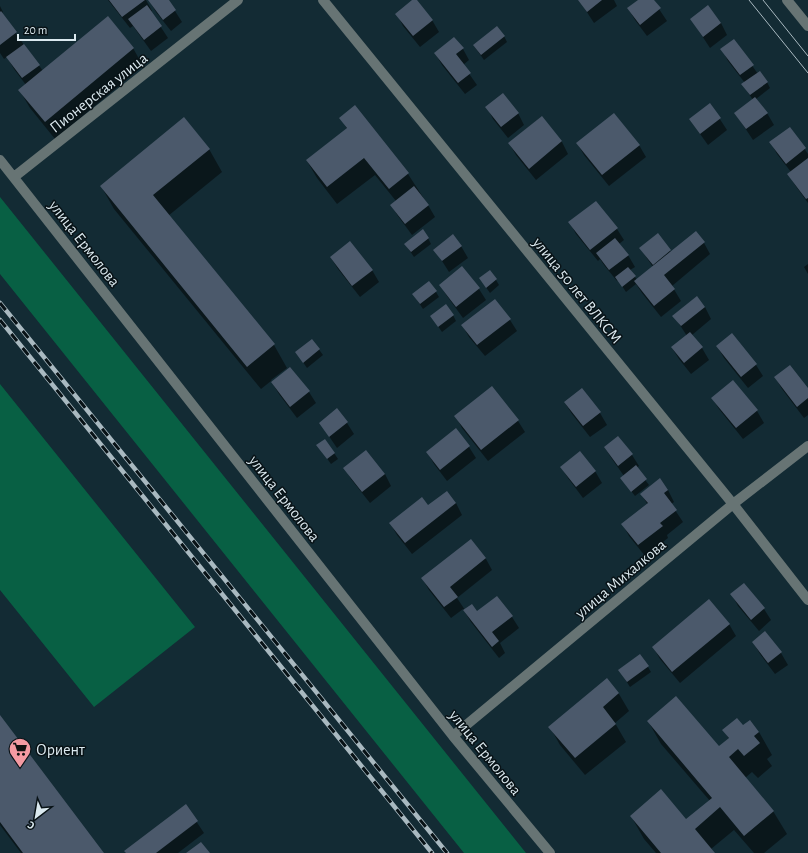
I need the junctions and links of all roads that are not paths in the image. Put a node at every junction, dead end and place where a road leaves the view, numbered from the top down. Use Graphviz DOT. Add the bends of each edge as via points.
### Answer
graph roads {
  1 [pos="238,0"];
  2 [pos="323,0"];
  3 [pos="787,0"];
  4 [pos="808,26"];
  5 [pos="0,160"];
  6 [pos="14,178"];
  7 [pos="808,446"];
  8 [pos="733,504"];
  9 [pos="808,600"];
  10 [pos="453,736"];
  11 [pos="550,853"];
  1 -- 6 [label="street, Пионерская улица"];
  2 -- 8 [label="street, улица 50 лет ВЛКСМ"];
  3 -- 4 [label="street"];
  5 -- 6 [label="street, улица Ермолова"];
  6 -- 10 [label="street, улица Ермолова"];
  7 -- 8 [label="street, улица Михалкова"];
  8 -- 9 [label="street, улица 50 лет ВЛКСМ"];
  8 -- 10 [label="street, улица Михалкова"];
  10 -- 11 [label="street, улица Ермолова"];
}
